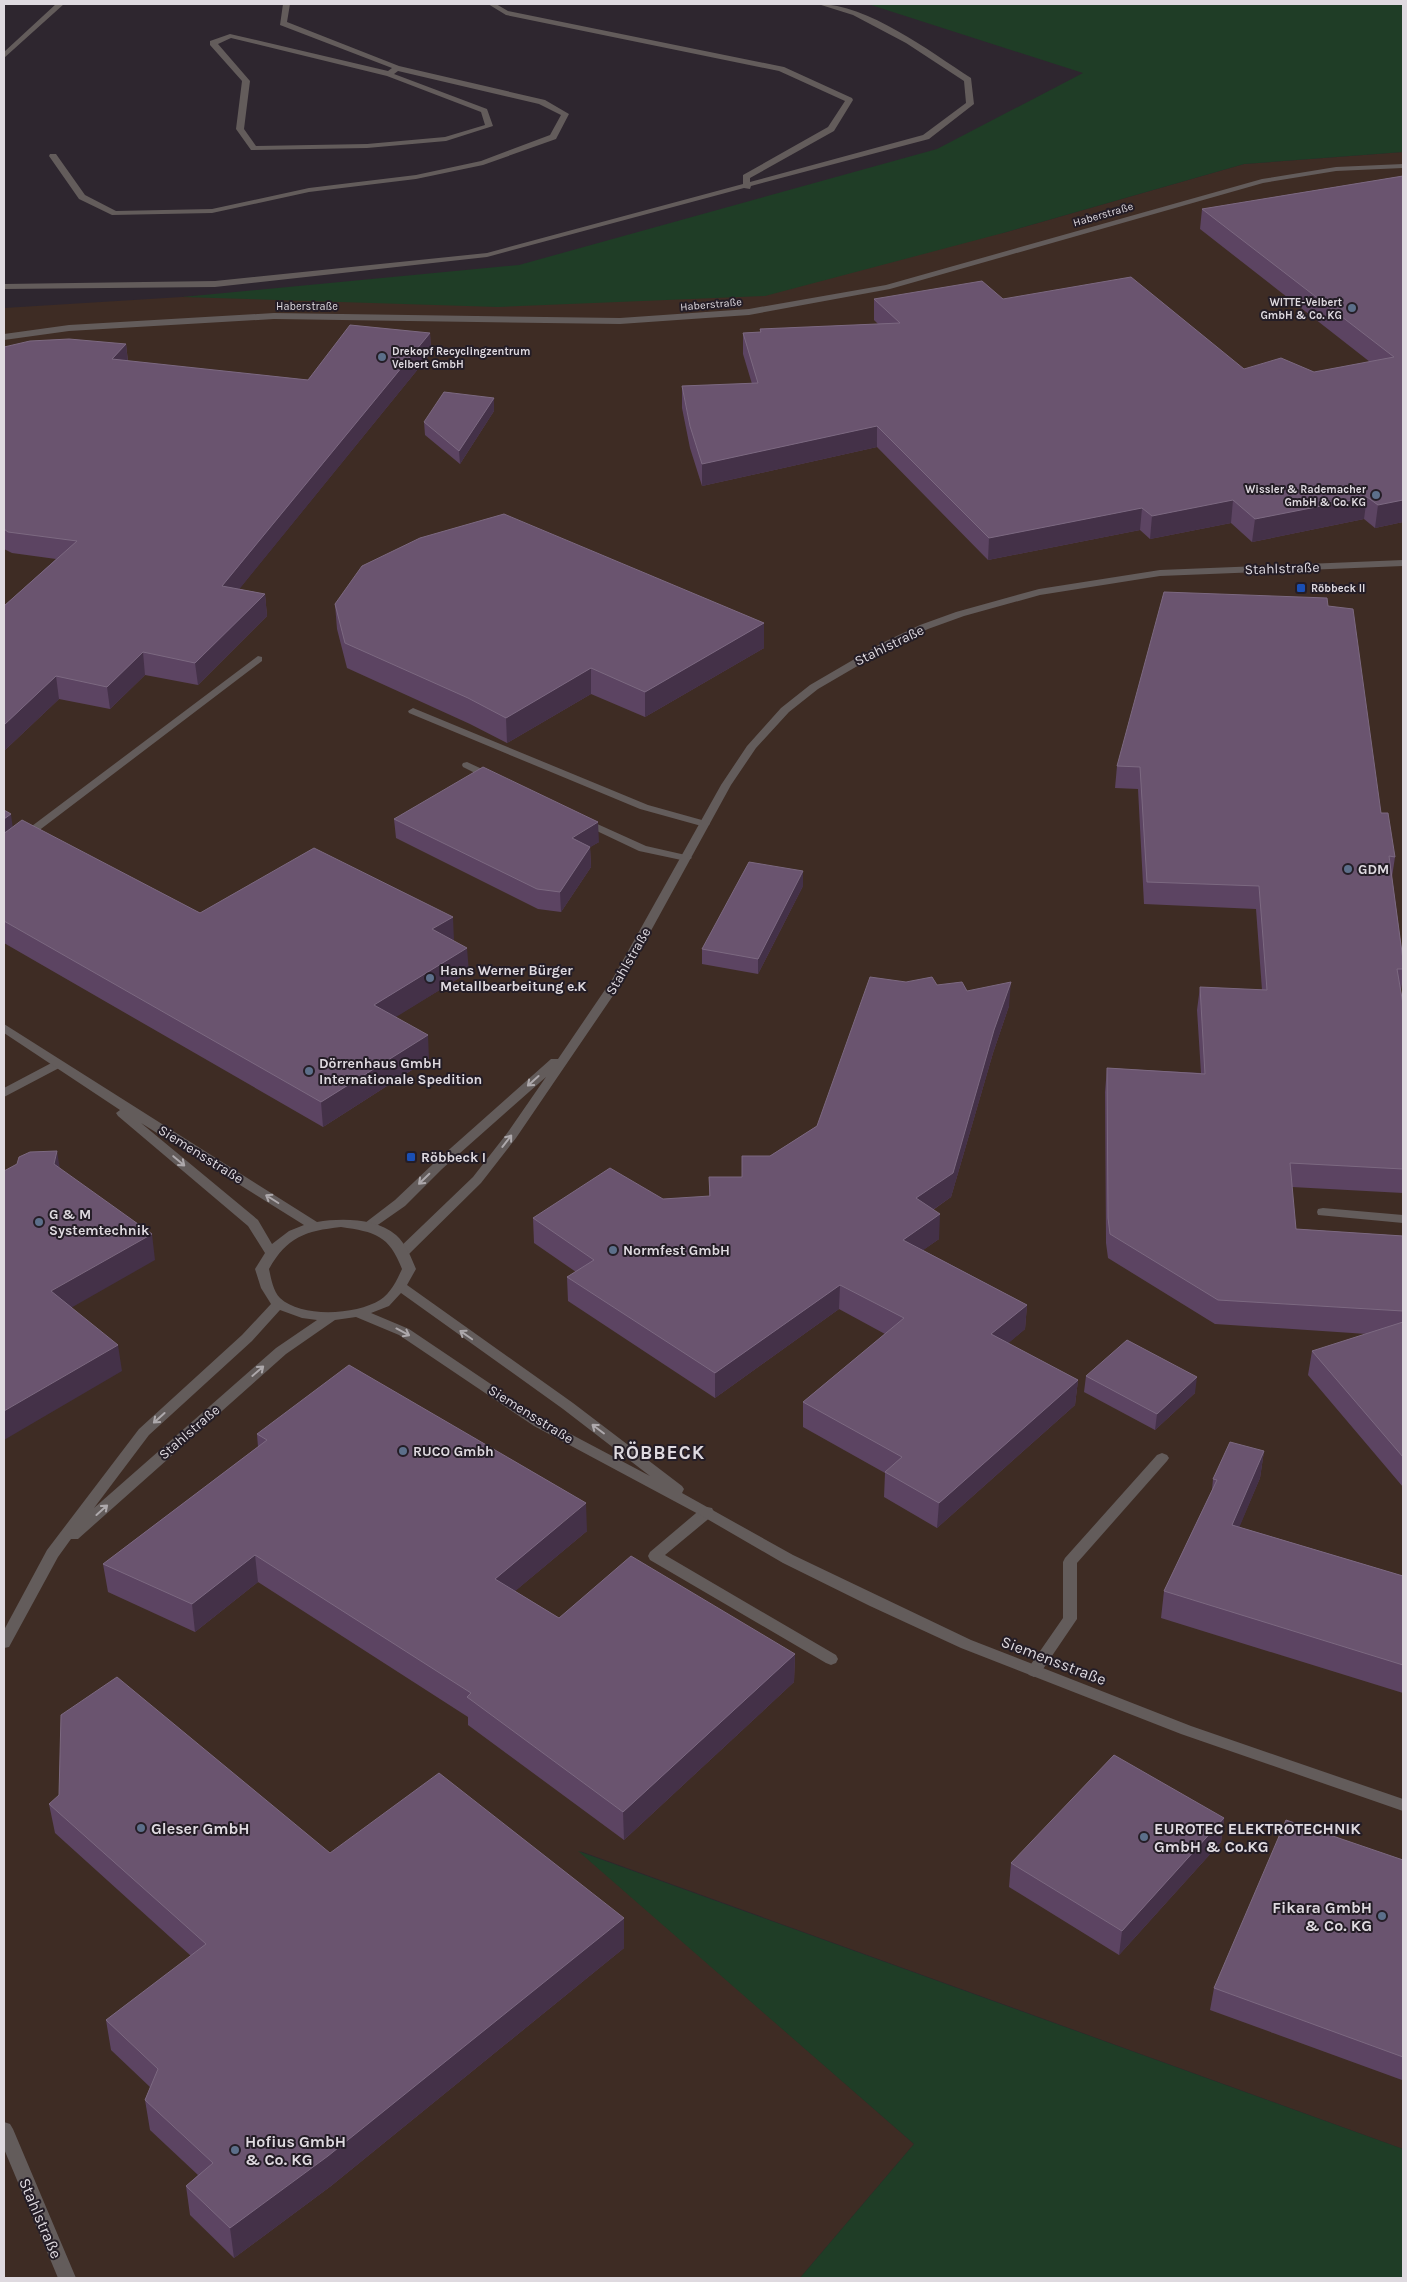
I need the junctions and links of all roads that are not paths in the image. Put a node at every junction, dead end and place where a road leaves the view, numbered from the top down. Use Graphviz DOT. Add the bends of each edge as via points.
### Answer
graph roads {
  1 [pos="60,4"];
  2 [pos="286,4"];
  3 [pos="491,4"];
  4 [pos="821,4"];
  5 [pos="4,56"];
  6 [pos="397,68"];
  7 [pos="388,74"];
  8 [pos="53,156"];
  9 [pos="1403,166"];
  10 [pos="747,186"];
  11 [pos="4,287"];
  12 [pos="4,337"];
  13 [pos="1403,562"];
  14 [pos="258,659"];
  15 [pos="413,711"];
  16 [pos="467,765"];
  17 [pos="502,782"];
  18 [pos="572,815"];
  19 [pos="704,824"];
  20 [pos="4,852"];
  21 [pos="686,858"];
  22 [pos="4,1028"];
  23 [pos="570,1049"];
  24 [pos="57,1064"];
  25 [pos="88,1084"];
  26 [pos="4,1093"];
  27 [pos="1323,1212"];
  28 [pos="1403,1219"];
  29 [pos="313,1225"];
  30 [pos="367,1226"];
  31 [pos="272,1252"];
  32 [pos="403,1252"];
  33 [pos="400,1286"];
  34 [pos="279,1303"];
  35 [pos="358,1313"];
  36 [pos="330,1317"];
  37 [pos="1162,1458"];
  38 [pos="707,1512"];
  39 [pos="52,1554"];
  40 [pos="6,1634"];
  41 [pos="831,1659"];
  42 [pos="1034,1671"];
  43 [pos="1403,1805"];
  44 [pos="4,2129"];
  45 [pos="67,2278"];
  1 -- 5 [label="street"];
  2 -- 6 [label="street" via="283,23"];
  3 -- 10 [label="street" via="506,13 781,70 849,100 831,129 746,177"];
  4 -- 10 [label="street" via="856,13 909,40 968,80 970,104 926,137"];
  6 -- 7 [label="street"];
  6 -- 8 [label="street" via="542,102 565,114 553,137 483,163 416,177 309,190 212,211 115,213 82,197"];
  7 -- 7 [label="street" via="484,111 489,126 446,139 367,146 254,148 240,129 246,81 213,43 230,36"];
  9 -- 12 [label="street, Haberstraße" via="1336,169 1262,180 887,287 749,312 620,321 274,316 86,326"];
  10 -- 11 [label="street" via="487,255 214,284"];
  13 -- 19 [label="street, Stahlstraße" via="1160,573 1039,592 960,614 886,645 849,665 784,710 752,746"];
  14 -- 20 [label="street"];
  15 -- 19 [label="street" via="644,807"];
  16 -- 17 [label="street"];
  18 -- 21 [label="street" via="643,849"];
  19 -- 21 [label="street, Stahlstraße"];
  21 -- 23 [label="street, Stahlstraße" via="619,978"];
  22 -- 24 [label="street, Siemensstraße"];
  23 -- 30 [label="street, Stahlstraße, one-way" via="400,1203"];
  32 -- 23 [label="street, Stahlstraße, one-way" via="476,1180 512,1135"];
  24 -- 25 [label="street, Siemensstraße"];
  24 -- 26 [label="street"];
  29 -- 25 [label="street, Siemensstraße, one-way"];
  25 -- 31 [label="street, Siemensstraße, one-way" via="253,1223"];
  27 -- 28 [label="street"];
  29 -- 30 [label="street" via="341,1223"];
  29 -- 31 [label="street" via="288,1236"];
  30 -- 32 [label="street" via="391,1236"];
  31 -- 34 [label="street" via="262,1270"];
  32 -- 33 [label="street" via="409,1269"];
  33 -- 35 [label="street" via="384,1303"];
  38 -- 33 [label="street, Siemensstraße, one-way" via="568,1406"];
  34 -- 36 [label="street"];
  34 -- 39 [label="street, Stahlstraße, one-way" via="247,1338 144,1432"];
  35 -- 36 [label="street"];
  35 -- 38 [label="street, Siemensstraße, one-way" via="404,1332 539,1423"];
  39 -- 36 [label="street, Stahlstraße, one-way" via="281,1351"];
  37 -- 42 [label="street" via="1070,1562 1070,1619"];
  38 -- 41 [label="street" via="655,1556"];
  38 -- 42 [label="street, Siemensstraße" via="788,1559 875,1602"];
  39 -- 40 [label="street, Stahlstraße"];
  42 -- 43 [label="street, Siemensstraße" via="1186,1730"];
  44 -- 45 [label="street, Stahlstraße"];
}
